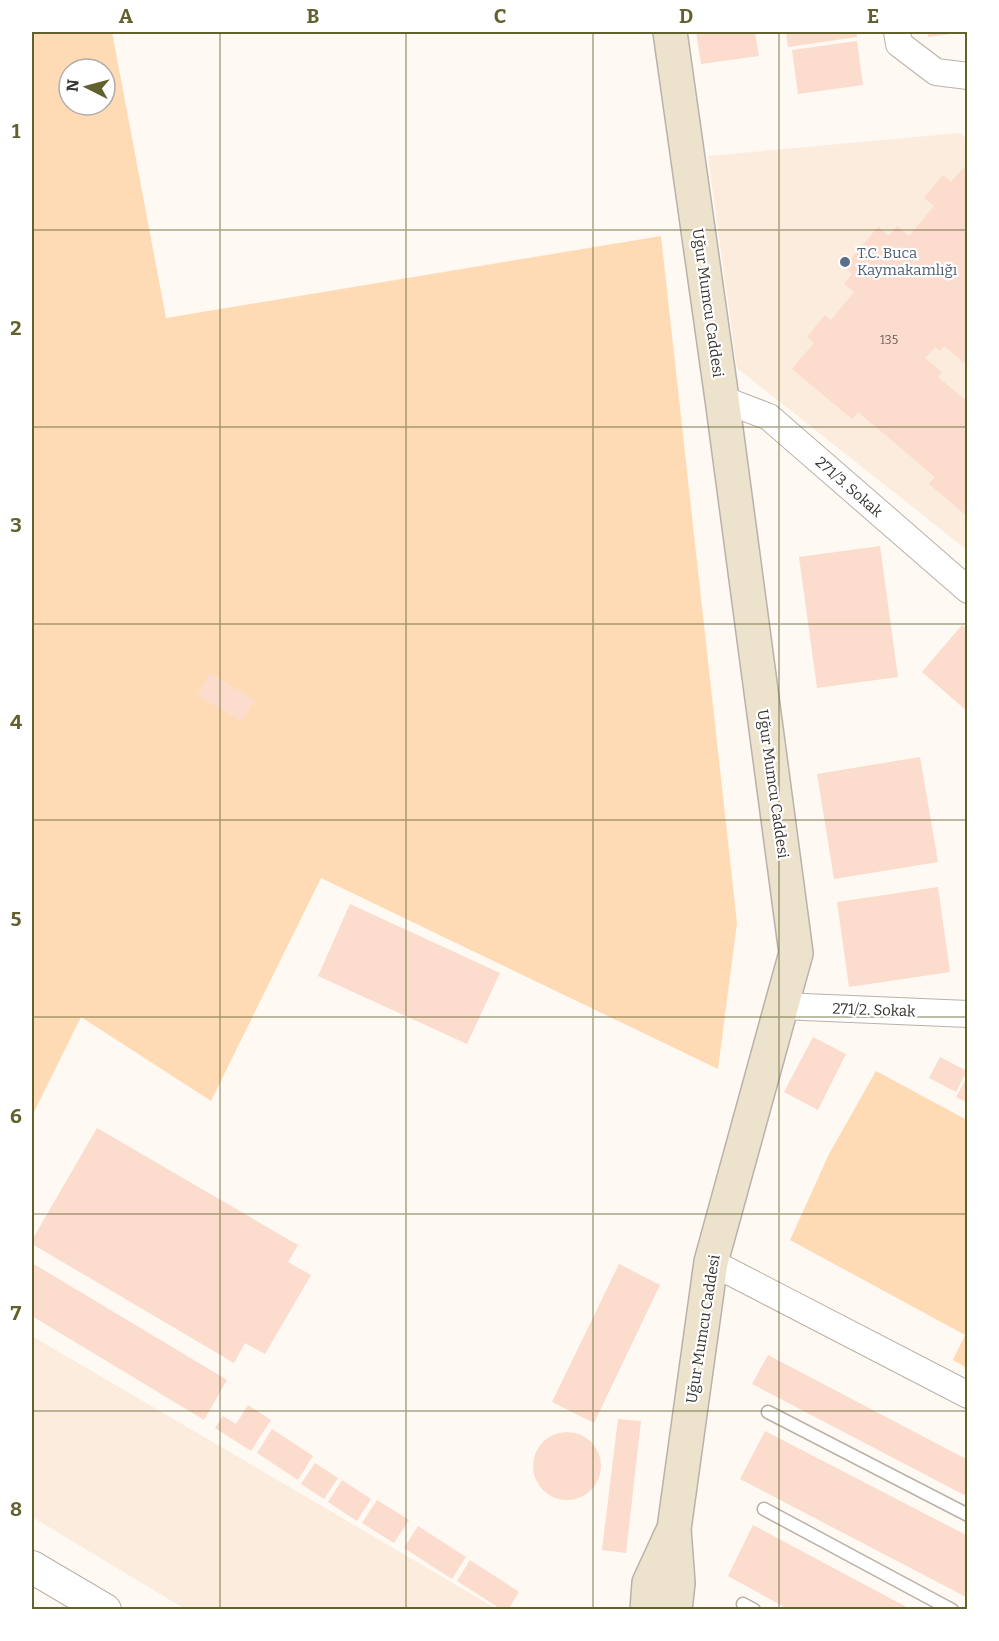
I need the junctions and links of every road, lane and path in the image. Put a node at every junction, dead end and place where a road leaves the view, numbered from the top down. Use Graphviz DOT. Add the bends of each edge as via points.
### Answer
graph roads {
  1 [pos="670,32"];
  2 [pos="897,32"];
  3 [pos="968,76"];
  4 [pos="722,399"];
  5 [pos="968,590"];
  6 [pos="781,1006"];
  7 [pos="968,1014"];
  8 [pos="711,1262"];
  9 [pos="968,1395"];
  10 [pos="768,1412"];
  11 [pos="764,1509"];
  12 [pos="968,1515"];
  13 [pos="674,1529"];
  14 [pos="32,1567"];
  15 [pos="105,1610"];
  16 [pos="647,1610"];
  17 [pos="675,1610"];
  18 [pos="952,1610"];
  1 -- 4 [label="main road, Uğur Mumcu Caddesi"];
  2 -- 3 [label="street" via="899,44 936,72"];
  4 -- 5 [label="street, 271/3. Sokak" via="769,417"];
  4 -- 6 [label="main road, Uğur Mumcu Caddesi" via="796,953"];
  6 -- 7 [label="street, 271/2. Sokak"];
  6 -- 8 [label="main road, Uğur Mumcu Caddesi"];
  8 -- 9 [label="street"];
  8 -- 13 [label="main road, Uğur Mumcu Caddesi"];
  10 -- 12 [label="lane"];
  11 -- 18 [label="lane"];
  13 -- 16 [label="main road, Uğur Mumcu Caddesi" via="649,1583"];
  13 -- 17 [label="main road, Uğur Mumcu Caddesi" via="678,1583"];
  14 -- 15 [label="street"];
}
